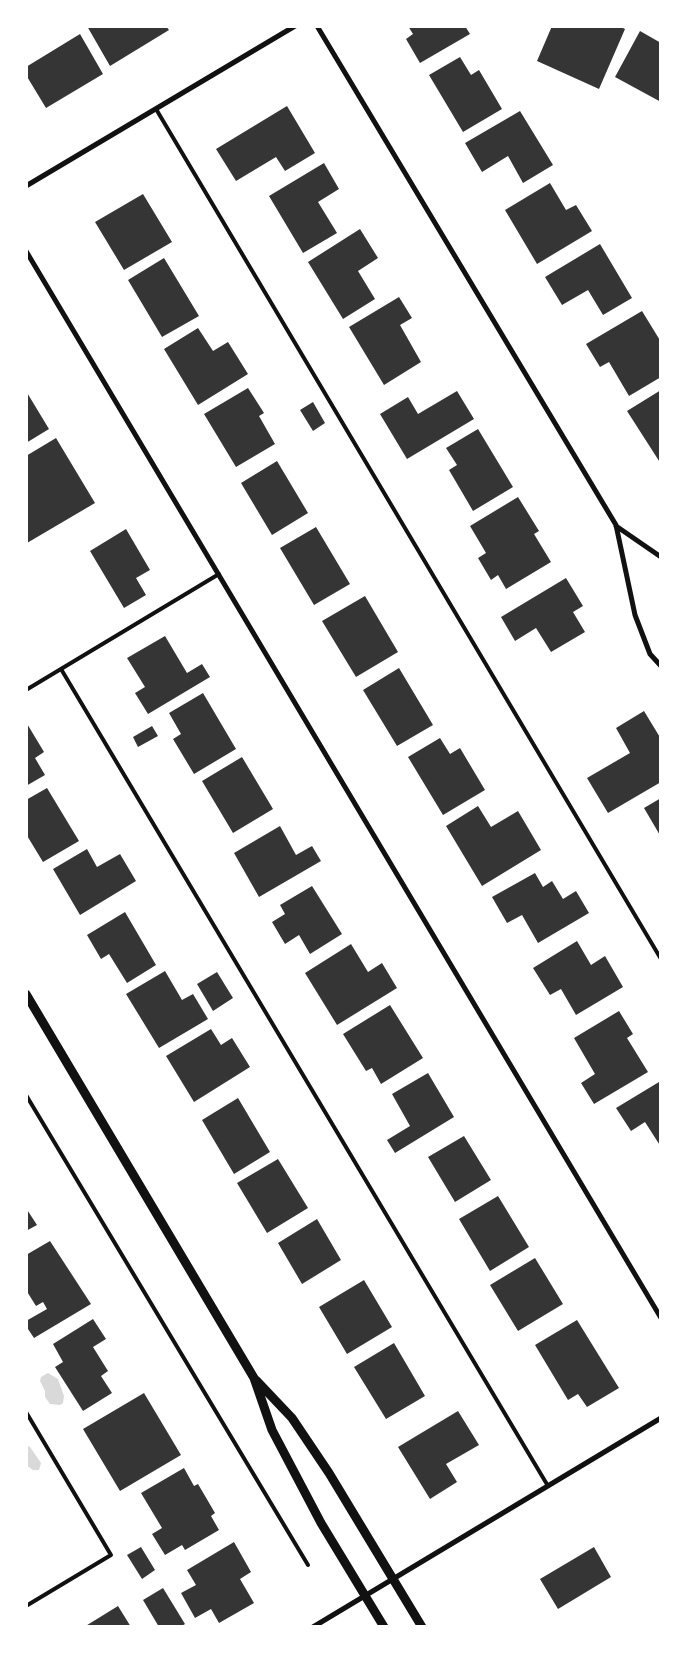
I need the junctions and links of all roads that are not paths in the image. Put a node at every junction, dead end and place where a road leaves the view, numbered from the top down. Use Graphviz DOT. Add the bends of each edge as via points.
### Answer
graph roads {
  1 [pos="295,26"];
  2 [pos="317,26"];
  3 [pos="156,109"];
  4 [pos="26,186"];
  5 [pos="26,251"];
  6 [pos="616,526"];
  7 [pos="661,558"];
  8 [pos="219,574"];
  9 [pos="661,666"];
  10 [pos="61,668"];
  11 [pos="26,690"];
  12 [pos="661,959"];
  13 [pos="26,994"];
  14 [pos="26,1095"];
  15 [pos="661,1318"];
  16 [pos="254,1378"];
  17 [pos="26,1412"];
  18 [pos="661,1418"];
  19 [pos="548,1486"];
  20 [pos="308,1565"];
  21 [pos="394,1578"];
  22 [pos="365,1595"];
  23 [pos="26,1606"];
  24 [pos="313,1627"];
  25 [pos="384,1627"];
  26 [pos="422,1627"];
  1 -- 3 [label="street"];
  2 -- 6 [label="street"];
  3 -- 4 [label="street"];
  3 -- 12 [label="lane"];
  5 -- 8 [label="street"];
  6 -- 7 [label="street"];
  6 -- 9 [label="street" via="635,615 650,654"];
  8 -- 10 [label="lane"];
  8 -- 15 [label="street"];
  10 -- 11 [label="lane"];
  10 -- 19 [label="lane"];
  13 -- 16 [label="street"];
  14 -- 20 [label="lane"];
  16 -- 21 [label="street" via="292,1418"];
  16 -- 22 [label="street" via="272,1430 321,1523"];
  17 -- 23 [label="lane" via="111,1555"];
  18 -- 19 [label="street"];
  19 -- 21 [label="street"];
  21 -- 22 [label="street"];
  21 -- 26 [label="street"];
  22 -- 24 [label="street"];
  22 -- 25 [label="street"];
}
